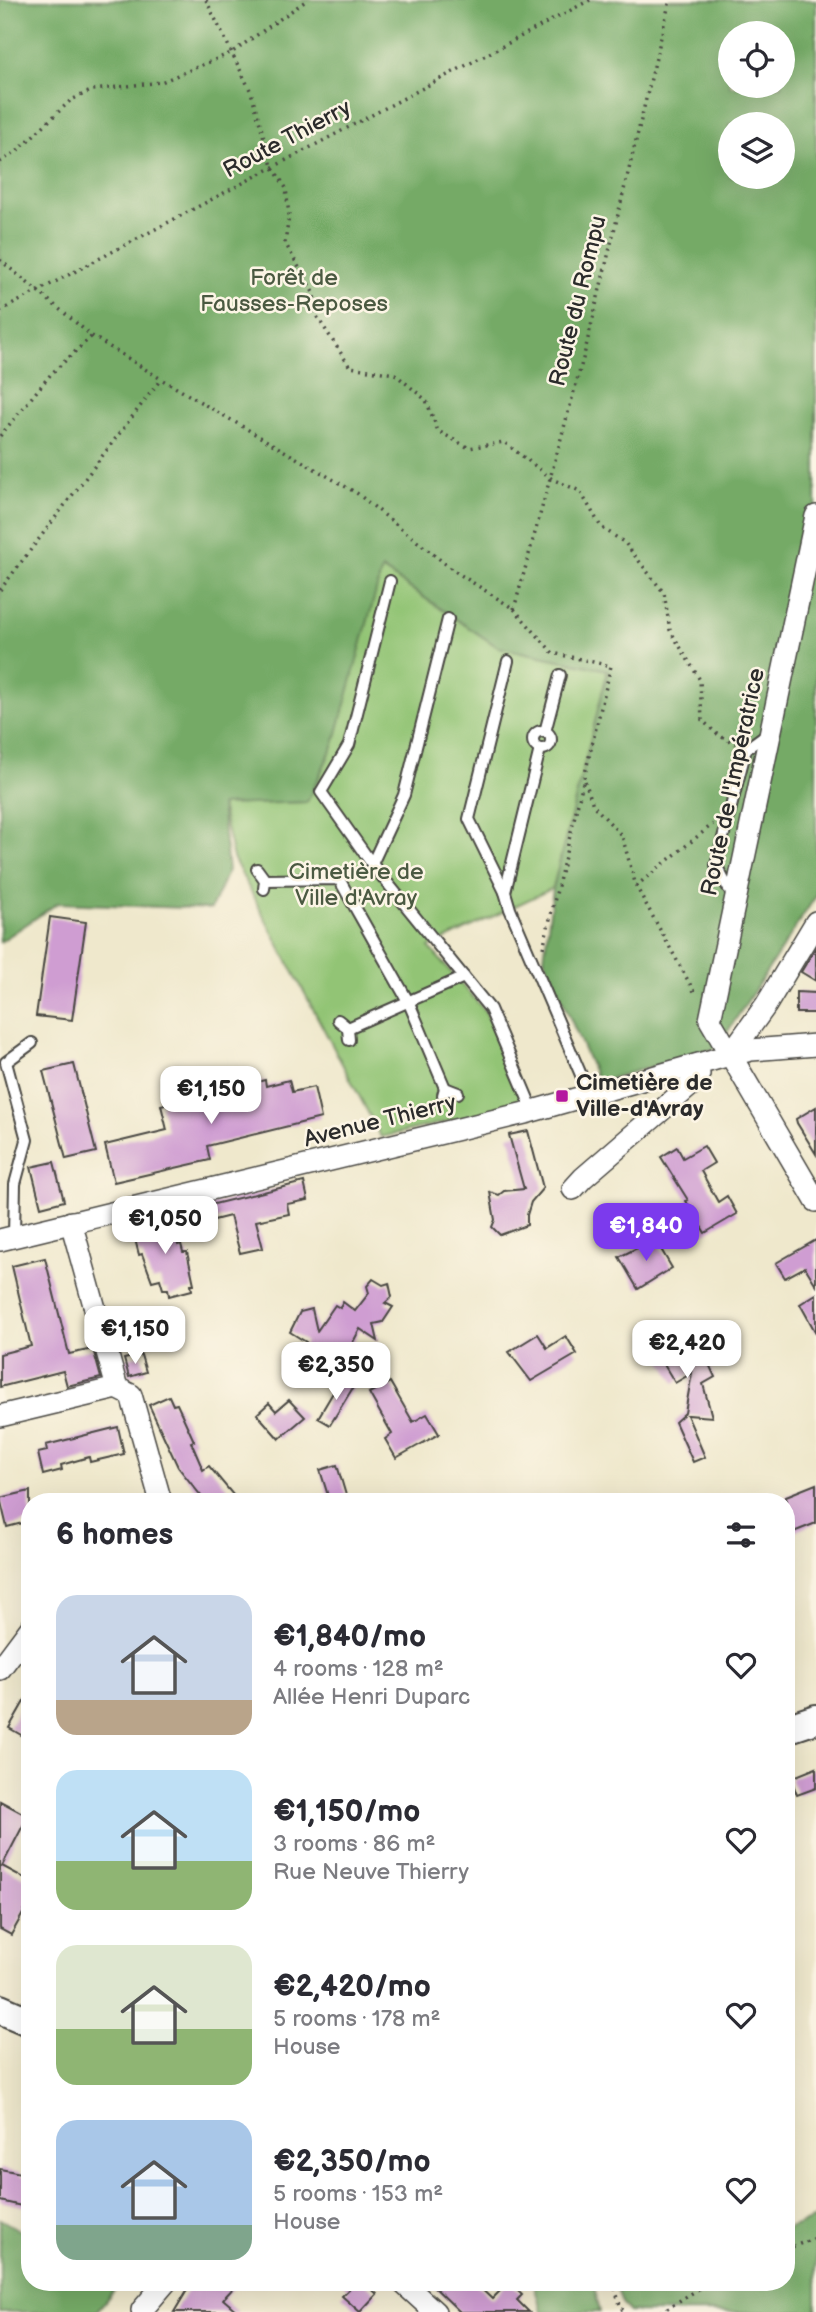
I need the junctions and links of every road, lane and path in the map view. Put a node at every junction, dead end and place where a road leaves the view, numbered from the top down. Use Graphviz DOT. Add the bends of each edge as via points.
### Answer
graph roads {
  1 [pos="206,0"];
  2 [pos="307,0"];
  3 [pos="590,0"];
  4 [pos="670,0"];
  5 [pos="231,53"];
  6 [pos="0,162"];
  7 [pos="272,166"];
  8 [pos="0,260"];
  9 [pos="36,292"];
  10 [pos="0,311"];
  11 [pos="92,336"];
  12 [pos="161,379"];
  13 [pos="0,436"];
  14 [pos="552,479"];
  15 [pos="816,516"];
  16 [pos="390,581"];
  17 [pos="0,590"];
  18 [pos="514,610"];
  19 [pos="448,619"];
  20 [pos="508,661"];
  21 [pos="560,675"];
  22 [pos="771,731"];
  23 [pos="746,749"];
  24 [pos="584,779"];
  25 [pos="728,818"];
  26 [pos="372,864"];
  27 [pos="257,869"];
  28 [pos="636,886"];
  29 [pos="505,892"];
  30 [pos="735,902"];
  31 [pos="816,922"];
  32 [pos="534,965"];
  33 [pos="464,977"];
  34 [pos="409,1003"];
  35 [pos="338,1020"];
  36 [pos="710,1020"];
  37 [pos="32,1044"];
  38 [pos="816,1045"];
  39 [pos="730,1055"];
  40 [pos="697,1065"];
  41 [pos="458,1093"];
  42 [pos="590,1096"];
  43 [pos="533,1111"];
  44 [pos="573,1189"];
  45 [pos="816,1201"];
  46 [pos="71,1222"];
  47 [pos="7,1238"];
  48 [pos="117,1388"];
  49 [pos="0,1416"];
  50 [pos="158,1493"];
  51 [pos="21,1641"];
  52 [pos="0,1670"];
  53 [pos="816,1719"];
  54 [pos="795,1726"];
  55 [pos="0,1998"];
  56 [pos="21,2007"];
  57 [pos="0,2009"];
  58 [pos="21,2018"];
  59 [pos="816,2238"];
  60 [pos="795,2246"];
  61 [pos="158,2291"];
  62 [pos="412,2291"];
  63 [pos="616,2291"];
  64 [pos="695,2291"];
  65 [pos="141,2311"];
  66 [pos="435,2312"];
  67 [pos="625,2312"];
  68 [pos="661,2312"];
  1 -- 5 [label="path"];
  2 -- 5 [label="path"];
  3 -- 7 [label="path, Route Thierry"];
  4 -- 14 [label="path, Route du Rompu"];
  5 -- 6 [label="path" via="161,82 93,90 71,100"];
  5 -- 7 [label="path" via="251,92"];
  7 -- 9 [label="path, Route Thierry"];
  7 -- 14 [label="path" via="286,188 289,216 285,243 314,294 316,315 351,367 395,374 426,400 438,431 470,448 504,442"];
  8 -- 9 [label="path"];
  9 -- 10 [label="path, Route Thierry"];
  9 -- 11 [label="path"];
  11 -- 12 [label="path"];
  11 -- 13 [label="path" via="51,374"];
  12 -- 17 [label="path"];
  12 -- 18 [label="path" via="358,494 453,570"];
  14 -- 18 [label="path, Route du Rompu"];
  14 -- 23 [label="path" via="580,491 601,527 625,543 664,593 670,630 700,680 702,720 718,735"];
  15 -- 22 [label="street, Route de l'Impératrice"];
  16 -- 26 [label="lane" via="349,745 321,792"];
  18 -- 24 [label="path" via="553,653 611,666"];
  19 -- 26 [label="lane" via="404,795"];
  20 -- 29 [label="lane" via="470,819"];
  21 -- 29 [label="lane" via="545,732 538,732 533,740 540,749"];
  22 -- 23 [label="lane"];
  22 -- 30 [label="street, Route de l'Impératrice"];
  23 -- 25 [label="lane"];
  24 -- 28 [label="path" via="593,805 622,836"];
  24 -- 32 [label="path" via="545,948"];
  25 -- 28 [label="path" via="712,824"];
  25 -- 30 [label="lane" via="716,864"];
  26 -- 33 [label="lane"];
  27 -- 34 [label="lane" via="265,884 339,879"];
  28 -- 36 [label="path"];
  29 -- 32 [label="lane"];
  30 -- 36 [label="street, Route de l'Impératrice"];
  31 -- 39 [label="street"];
  32 -- 42 [label="lane"];
  33 -- 34 [label="lane"];
  33 -- 43 [label="lane" via="491,1009"];
  34 -- 35 [label="lane" via="348,1034"];
  34 -- 41 [label="lane" via="444,1092"];
  36 -- 39 [label="street"];
  37 -- 47 [label="lane" via="6,1062 27,1140"];
  38 -- 39 [label="street, Avenue Thierry"];
  39 -- 40 [label="street, Avenue Thierry"];
  39 -- 45 [label="street"];
  40 -- 42 [label="street, Avenue Thierry"];
  40 -- 44 [label="street" via="699,1074 692,1084"];
  42 -- 43 [label="street, Avenue Thierry"];
  43 -- 46 [label="street, Avenue Thierry"];
  46 -- 47 [label="street, Avenue Thierry"];
  46 -- 48 [label="street"];
  48 -- 49 [label="street"];
  48 -- 50 [label="street" via="131,1395"];
  51 -- 52 [label="street"];
  53 -- 54 [label="main road"];
  55 -- 56 [label="main road"];
  57 -- 58 [label="main road"];
  59 -- 60 [label="path"];
  61 -- 65 [label="street"];
  62 -- 66 [label="street"];
  63 -- 67 [label="path"];
  64 -- 68 [label="path"];
}
